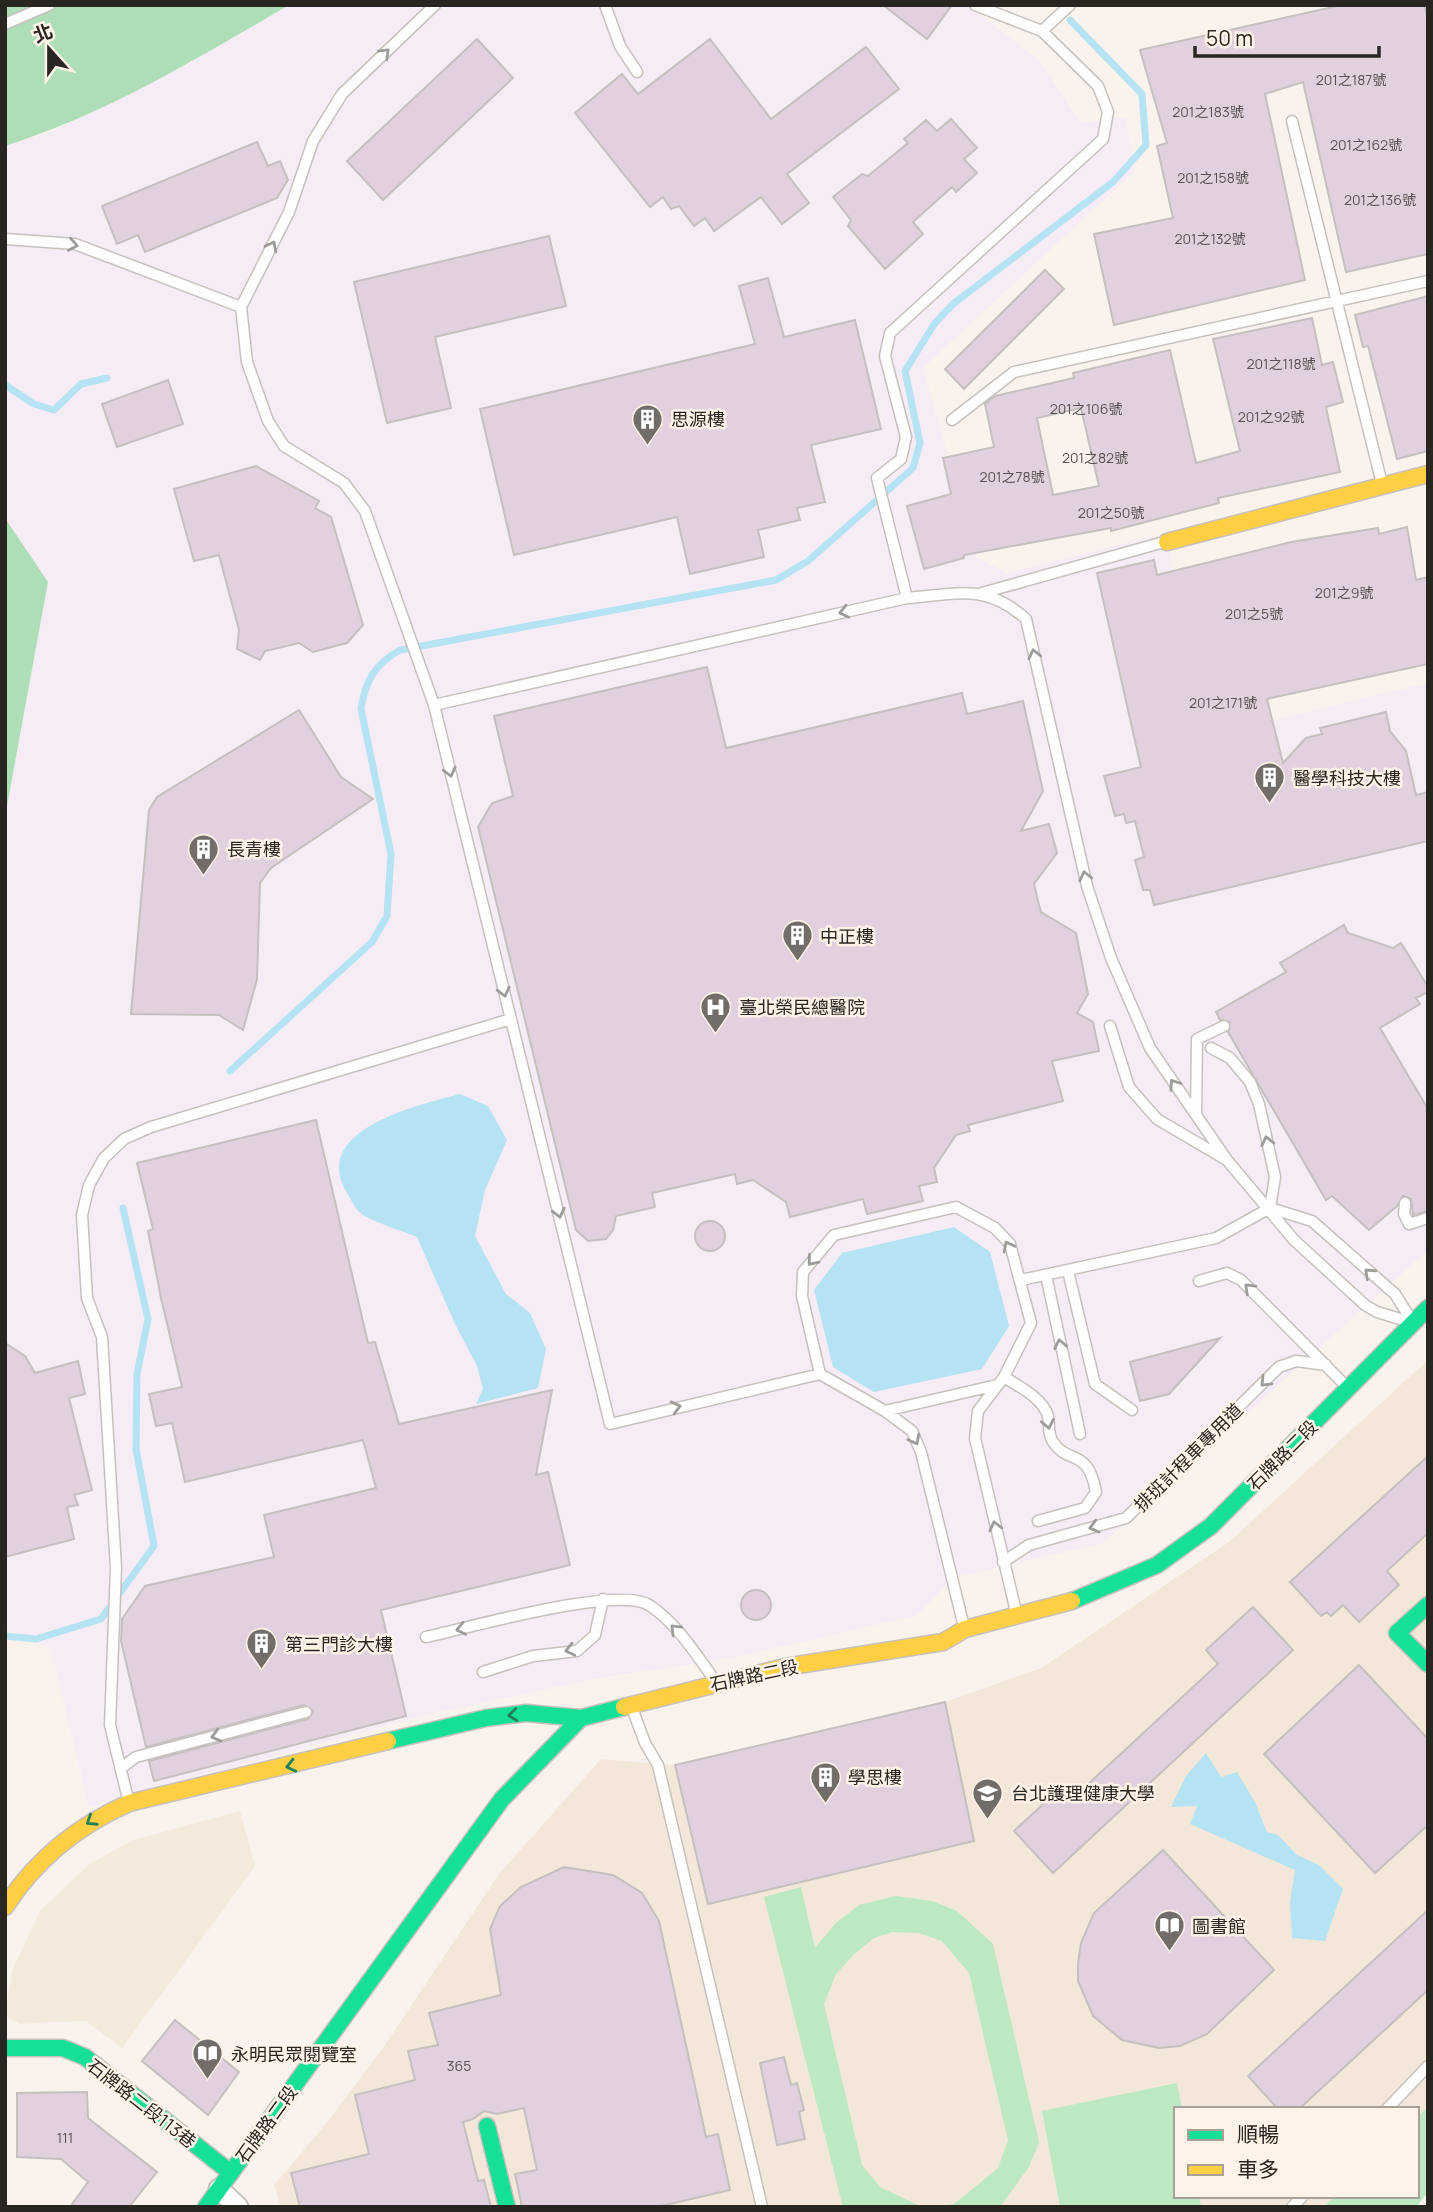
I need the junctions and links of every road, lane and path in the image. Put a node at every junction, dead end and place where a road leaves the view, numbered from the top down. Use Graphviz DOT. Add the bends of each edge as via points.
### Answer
graph roads {
  1 [pos="49,5"];
  2 [pos="435,5"];
  3 [pos="605,5"];
  4 [pos="975,5"];
  5 [pos="1070,5"];
  6 [pos="5,24"];
  7 [pos="1042,31"];
  8 [pos="638,72"];
  9 [pos="1292,121"];
  10 [pos="5,239"];
  11 [pos="1428,281"];
  12 [pos="1335,300"];
  13 [pos="241,307"];
  14 [pos="952,419"];
  15 [pos="1428,474"];
  16 [pos="1382,485"];
  17 [pos="1167,542"];
  18 [pos="982,593"];
  19 [pos="907,598"];
  20 [pos="434,705"];
  21 [pos="511,1019"];
  22 [pos="1110,1026"];
  23 [pos="1224,1026"];
  24 [pos="1211,1048"];
  25 [pos="1196,1115"];
  26 [pos="1227,1160"];
  27 [pos="1405,1203"];
  28 [pos="1270,1208"];
  29 [pos="1428,1218"];
  30 [pos="1068,1271"];
  31 [pos="1046,1275"];
  32 [pos="1021,1280"];
  33 [pos="1199,1281"];
  34 [pos="1428,1308"];
  35 [pos="1421,1326"];
  36 [pos="1326,1364"];
  37 [pos="820,1374"];
  38 [pos="1000,1381"];
  39 [pos="1348,1390"];
  40 [pos="1132,1410"];
  41 [pos="885,1411"];
  42 [pos="1080,1434"];
  43 [pos="1038,1521"];
  44 [pos="1003,1562"];
  45 [pos="603,1599"];
  46 [pos="1428,1605"];
  47 [pos="1017,1616"];
  48 [pos="965,1629"];
  49 [pos="426,1637"];
  50 [pos="1428,1664"];
  51 [pos="483,1672"];
  52 [pos="717,1683"];
  53 [pos="632,1707"];
  54 [pos="306,1712"];
  55 [pos="580,1718"];
  56 [pos="121,1768"];
  57 [pos="129,1803"];
  58 [pos="5,1907"];
  59 [pos="5,2048"];
  60 [pos="1428,2066"];
  61 [pos="1389,2107"];
  62 [pos="487,2126"];
  63 [pos="225,2181"];
  64 [pos="205,2207"];
  65 [pos="238,2207"];
  66 [pos="507,2207"];
  67 [pos="762,2207"];
  1 -- 6 [label="lane"];
  13 -- 2 [label="lane, one-way" via="289,212 313,141 342,93"];
  3 -- 8 [label="lane" via="620,46"];
  4 -- 7 [label="lane"];
  5 -- 7 [label="lane"];
  7 -- 19 [label="lane" via="1098,86 1108,112 1103,139 890,332 885,356 906,437 901,459 877,478"];
  9 -- 12 [label="lane"];
  10 -- 13 [label="lane, one-way" via="75,244"];
  11 -- 12 [label="lane"];
  12 -- 14 [label="lane" via="1014,372"];
  12 -- 16 [label="lane"];
  13 -- 20 [label="lane" via="247,362 268,421 284,446 344,483 365,511"];
  15 -- 16 [label="street"];
  16 -- 17 [label="street"];
  17 -- 18 [label="lane"];
  18 -- 19 [label="lane"];
  25 -- 18 [label="lane, one-way" via="1150,1048 1111,958 1087,886 1026,619 1011,606"];
  19 -- 20 [label="lane, one-way"];
  20 -- 21 [label="lane, one-way"];
  21 -- 37 [label="lane, one-way" via="610,1424"];
  21 -- 56 [label="lane" via="151,1127 114,1148 89,1185 82,1215 87,1298 102,1338 116,1568 110,1725"];
  22 -- 26 [label="lane" via="1129,1087 1157,1119"];
  23 -- 25 [label="lane" via="1197,1040"];
  28 -- 24 [label="lane, one-way" via="1275,1177 1259,1104 1250,1082 1230,1058"];
  25 -- 26 [label="lane"];
  26 -- 28 [label="lane"];
  27 -- 29 [label="lane" via="1409,1224"];
  28 -- 30 [label="lane" via="1216,1238"];
  35 -- 28 [label="lane, one-way" via="1395,1294 1312,1221"];
  28 -- 35 [label="lane" via="1294,1240 1365,1305"];
  30 -- 31 [label="lane"];
  30 -- 40 [label="lane" via="1095,1384"];
  31 -- 32 [label="lane"];
  42 -- 31 [label="lane, one-way"];
  32 -- 37 [label="lane, one-way" via="1010,1244 995,1228 956,1207 834,1235 803,1272 802,1296"];
  32 -- 38 [label="lane" via="1031,1323"];
  36 -- 33 [label="lane, one-way" via="1241,1280 1227,1273"];
  34 -- 35 [label="street, 石牌路二段"];
  35 -- 39 [label="street, 石牌路二段"];
  36 -- 39 [label="lane"];
  36 -- 44 [label="lane, 排班計程車專用道, one-way" via="1296,1361 1279,1367 1126,1518 1029,1545"];
  37 -- 41 [label="lane"];
  38 -- 41 [label="lane"];
  38 -- 43 [label="lane, one-way" via="1037,1398 1048,1415 1054,1444 1082,1460 1093,1475 1096,1492 1085,1508"];
  44 -- 38 [label="lane, one-way" via="975,1438 978,1411"];
  39 -- 47 [label="street, 石牌路二段" via="1211,1526 1157,1565 1083,1598"];
  41 -- 48 [label="lane, one-way" via="912,1431 921,1452"];
  44 -- 47 [label="lane"];
  45 -- 49 [label="lane, one-way"];
  45 -- 51 [label="lane, one-way" via="595,1635 577,1651 533,1656"];
  52 -- 45 [label="lane, one-way" via="681,1634 647,1604"];
  46 -- 50 [label="street" via="1397,1633"];
  47 -- 48 [label="street, 石牌路二段"];
  48 -- 52 [label="street, 石牌路二段" via="943,1642 785,1667"];
  52 -- 53 [label="street, 石牌路二段"];
  53 -- 55 [label="street, 石牌路二段"];
  53 -- 67 [label="lane" via="658,1765"];
  54 -- 56 [label="lane, one-way" via="136,1757"];
  55 -- 57 [label="street, one-way" via="526,1713 486,1718"];
  55 -- 63 [label="street, 石牌路二段" via="502,1799"];
  56 -- 57 [label="lane"];
  57 -- 58 [label="street, one-way" via="71,1834 34,1869"];
  59 -- 63 [label="street, 石牌路二段113巷" via="62,2048 85,2057"];
  60 -- 61 [label="lane"];
  62 -- 66 [label="street"];
  63 -- 64 [label="street, 石牌路二段"];
  63 -- 65 [label="street"];
}
